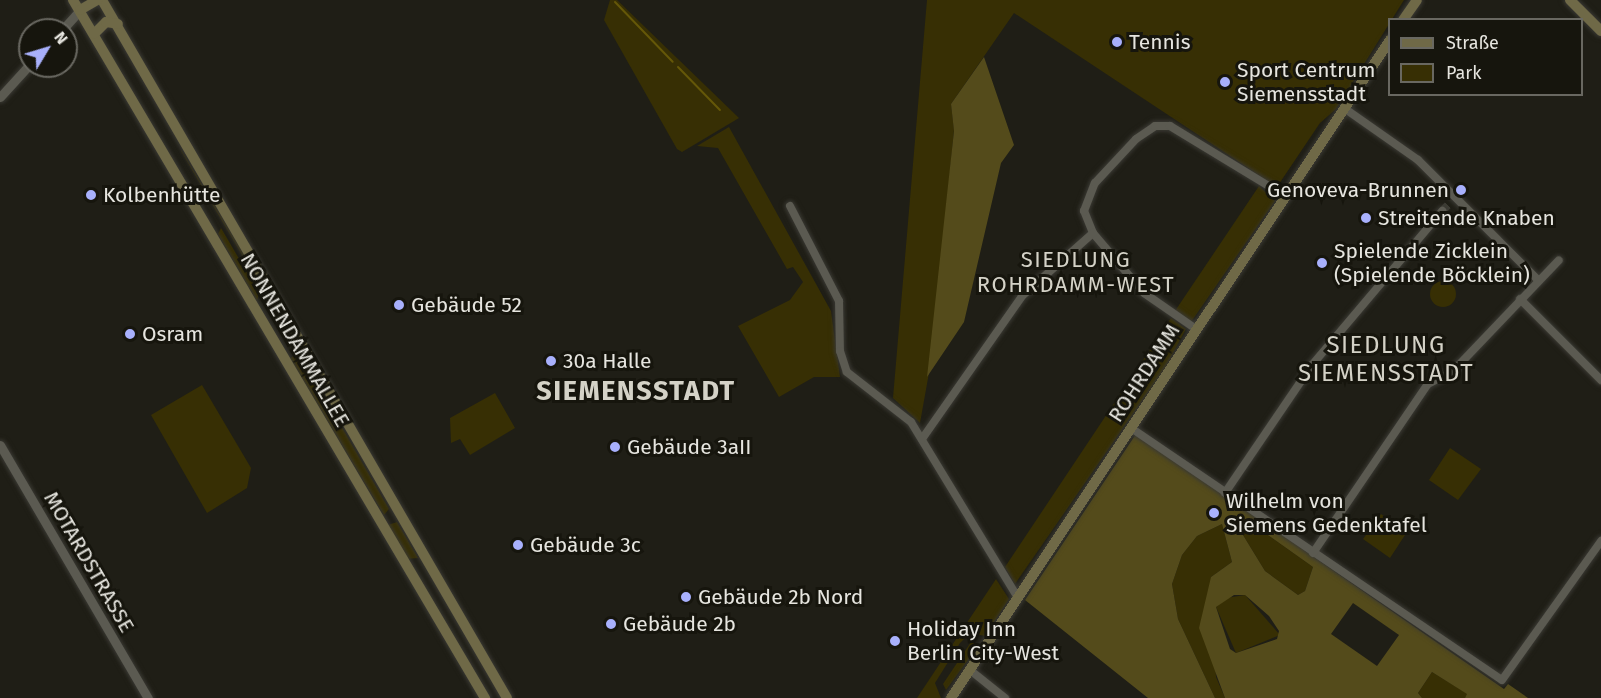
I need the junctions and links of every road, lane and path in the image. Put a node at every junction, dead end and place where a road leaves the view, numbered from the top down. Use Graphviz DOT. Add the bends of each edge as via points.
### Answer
graph roads {
  1 [pos="74,0"];
  2 [pos="86,0"];
  3 [pos="98,0"];
  4 [pos="102,0"];
  5 [pos="1416,0"];
  6 [pos="1570,0"];
  7 [pos="80,10"];
  8 [pos="73,18"];
  9 [pos="1404,18"];
  10 [pos="118,24"];
  11 [pos="1601,31"];
  12 [pos="94,34"];
  13 [pos="1388,42"];
  14 [pos="18,77"];
  15 [pos="0,97"];
  16 [pos="1344,108"];
  17 [pos="1285,196"];
  18 [pos="790,206"];
  19 [pos="1442,211"];
  20 [pos="1093,233"];
  21 [pos="1559,260"];
  22 [pos="1538,280"];
  23 [pos="1520,299"];
  24 [pos="1196,329"];
  25 [pos="1601,380"];
  26 [pos="1131,429"];
  27 [pos="922,439"];
  28 [pos="0,445"];
  29 [pos="1225,493"];
  30 [pos="1601,542"];
  31 [pos="1313,553"];
  32 [pos="1018,598"];
  33 [pos="970,670"];
  34 [pos="148,698"];
  35 [pos="485,698"];
  36 [pos="507,698"];
  37 [pos="951,698"];
  38 [pos="1005,698"];
  1 -- 7 [label="main road, NONNENDAMMALLEE"];
  2 -- 7 [label="main road"];
  3 -- 7 [label="main road"];
  4 -- 10 [label="main road, NONNENDAMMALLEE"];
  5 -- 9 [label="main road"];
  6 -- 11 [label="main road"];
  7 -- 8 [label="street"];
  7 -- 12 [label="main road, NONNENDAMMALLEE"];
  10 -- 12 [label="main road" via="101,24"];
  10 -- 36 [label="main road, NONNENDAMMALLEE"];
  12 -- 35 [label="main road, NONNENDAMMALLEE"];
  13 -- 16 [label="main road, ROHRDAMM"];
  14 -- 15 [label="street"];
  16 -- 17 [label="main road, ROHRDAMM"];
  16 -- 22 [label="street" via="1409,152 1453,200"];
  17 -- 20 [label="street" via="1188,132 1161,125 1136,139 1095,183 1084,211"];
  17 -- 24 [label="main road, ROHRDAMM"];
  18 -- 27 [label="street" via="838,302 843,366 856,382 905,416"];
  19 -- 29 [label="street" via="1312,365"];
  20 -- 24 [label="street" via="1144,293"];
  20 -- 27 [label="street" via="1018,301"];
  21 -- 22 [label="street"];
  22 -- 23 [label="street"];
  23 -- 25 [label="street"];
  23 -- 31 [label="street" via="1453,371 1428,384"];
  24 -- 26 [label="main road, ROHRDAMM"];
  26 -- 29 [label="street"];
  26 -- 32 [label="main road, ROHRDAMM"];
  27 -- 32 [label="street"];
  28 -- 34 [label="street, MOTARDSTRASSE"];
  29 -- 31 [label="street"];
  30 -- 31 [label="street" via="1502,680"];
  32 -- 33 [label="main road, ROHRDAMM"];
  33 -- 37 [label="main road, ROHRDAMM"];
  33 -- 38 [label="street"];
}
